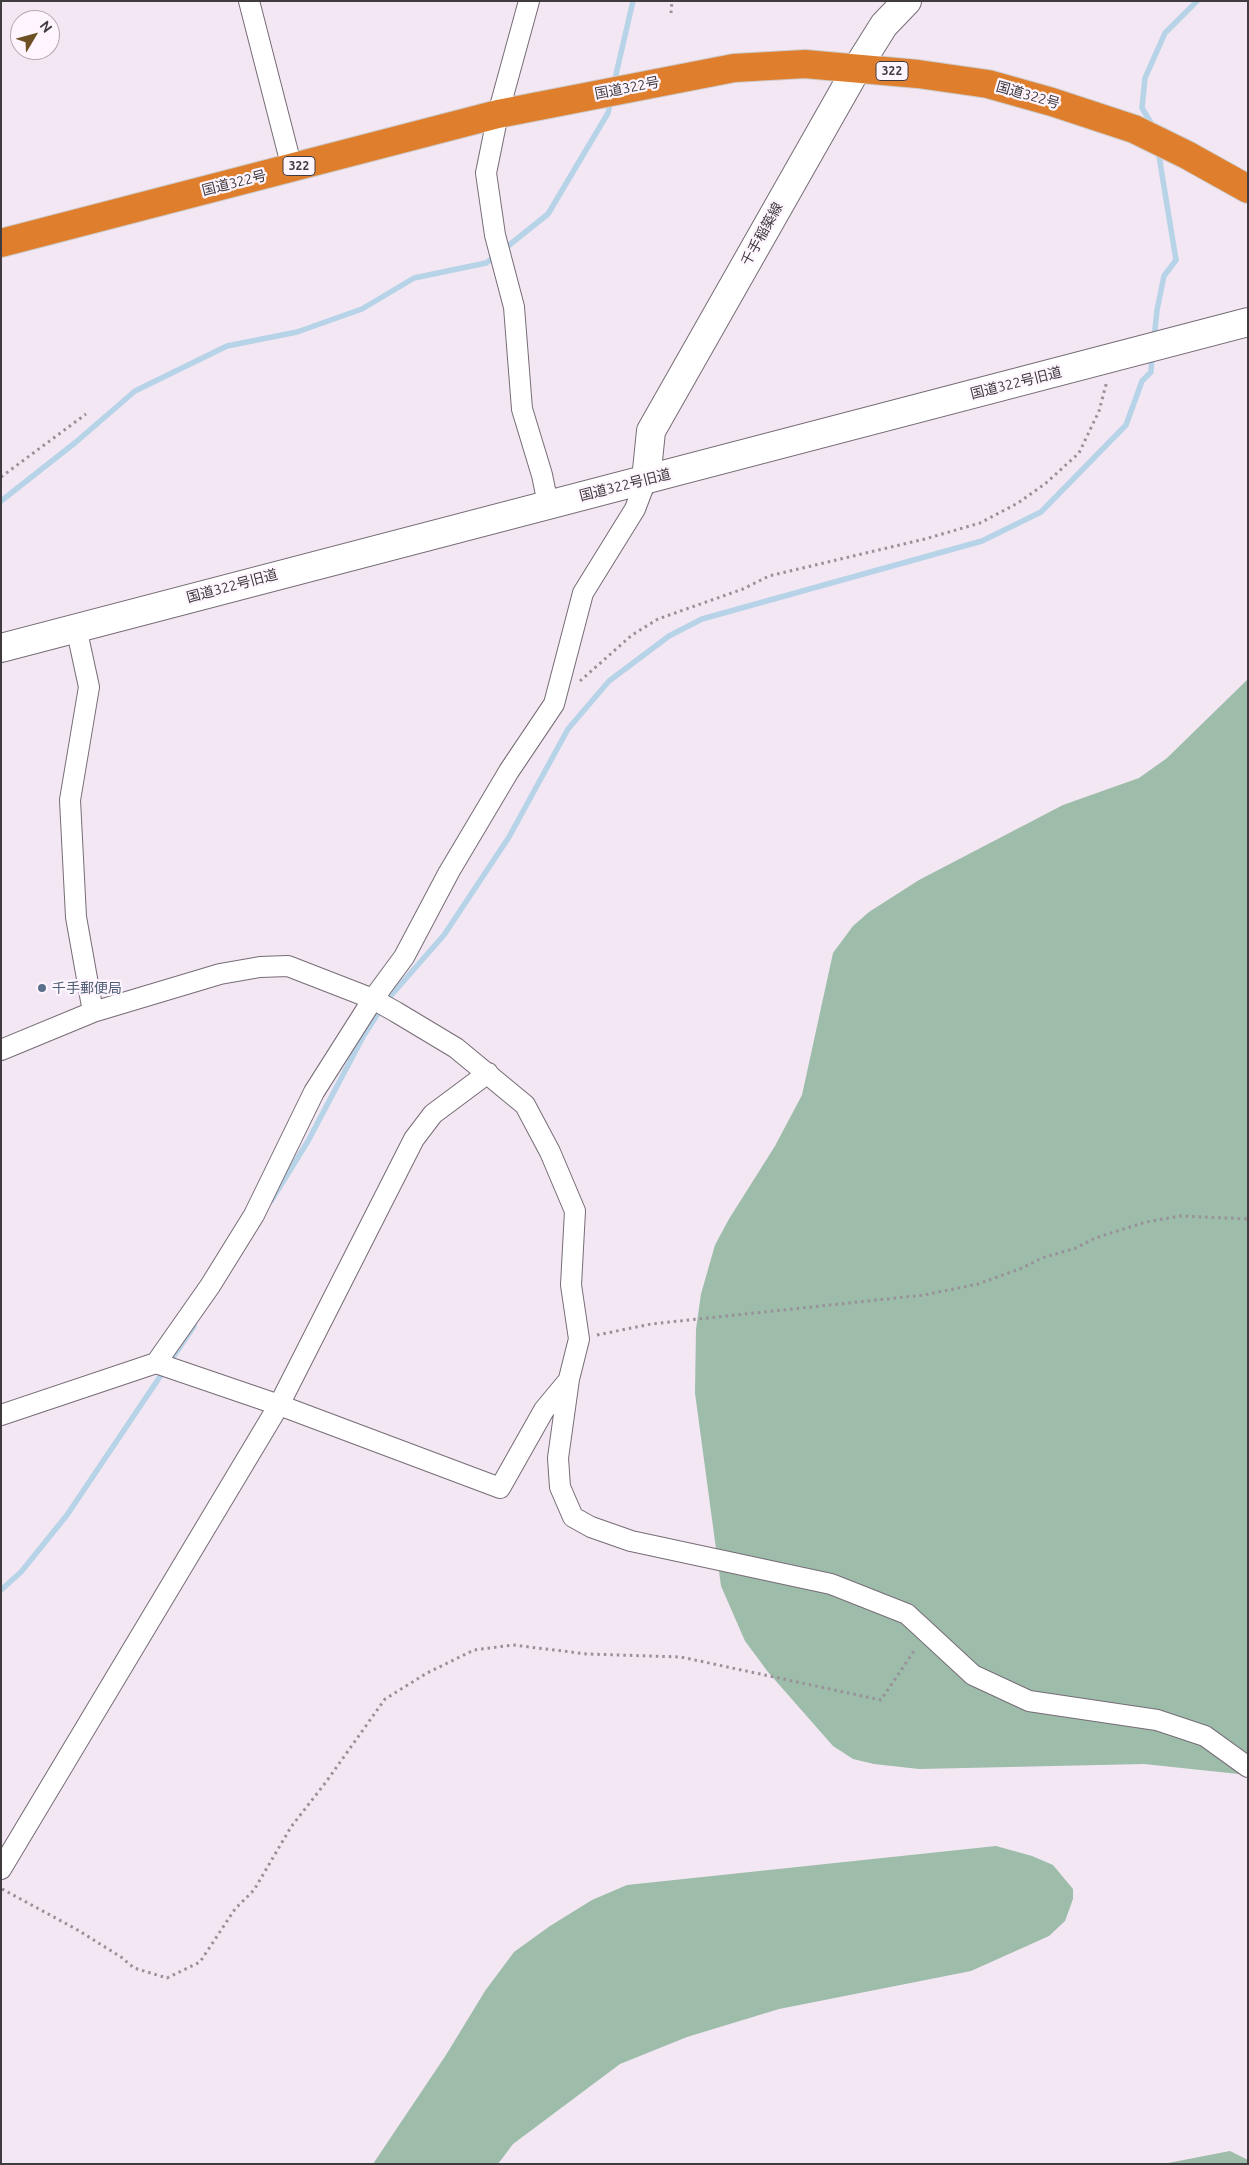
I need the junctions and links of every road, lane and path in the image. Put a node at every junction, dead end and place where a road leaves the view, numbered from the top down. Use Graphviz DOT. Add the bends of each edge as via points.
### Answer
graph roads {
  1 [pos="249,1"];
  2 [pos="529,1"];
  3 [pos="672,1"];
  4 [pos="907,1"];
  5 [pos="671,12"];
  6 [pos="858,68"];
  7 [pos="498,114"];
  8 [pos="292,168"];
  9 [pos="1248,189"];
  10 [pos="1,243"];
  11 [pos="1248,322"];
  12 [pos="1108,359"];
  13 [pos="86,414"];
  14 [pos="1,477"];
  15 [pos="646,480"];
  16 [pos="548,504"];
  17 [pos="76,628"];
  18 [pos="1,648"];
  19 [pos="579,682"];
  20 [pos="373,999"];
  21 [pos="94,1012"];
  22 [pos="1,1050"];
  23 [pos="488,1073"];
  24 [pos="1248,1219"];
  25 [pos="580,1339"];
  26 [pos="156,1363"];
  27 [pos="569,1379"];
  28 [pos="280,1405"];
  29 [pos="1,1414"];
  30 [pos="926,1633"];
  31 [pos="1248,1767"];
  32 [pos="1,1869"];
  33 [pos="1,1888"];
  1 -- 8 [label="street"];
  2 -- 7 [label="street"];
  3 -- 5 [label="path"];
  4 -- 6 [label="street, 千手稲築線" via="884,24"];
  6 -- 7 [label="highway, 国道322号 / 322" via="805,64 734,68"];
  6 -- 9 [label="highway, 国道322号 / 322" via="988,84 1052,102 1134,129"];
  6 -- 15 [label="street, 千手稲築線" via="651,431"];
  7 -- 8 [label="highway, 国道322号 / 322"];
  7 -- 16 [label="street" via="486,173 495,235 514,307 522,409"];
  8 -- 10 [label="highway, 国道322号 / 322"];
  11 -- 12 [label="street, 国道322号旧道"];
  12 -- 15 [label="street, 国道322号旧道"];
  12 -- 19 [label="path" via="1108,378 1099,411 1080,453 1018,503 980,523 769,576 743,589 658,619 632,635"];
  13 -- 14 [label="path"];
  15 -- 16 [label="street, 国道322号旧道"];
  15 -- 20 [label="street" via="635,509 583,593 554,704 509,771 454,864 404,958"];
  16 -- 17 [label="street, 国道322号旧道"];
  17 -- 18 [label="street, 国道322号旧道"];
  17 -- 21 [label="street" via="89,687 70,800 76,917"];
  20 -- 21 [label="street" via="288,966 260,967 220,974"];
  20 -- 23 [label="street" via="456,1048"];
  20 -- 26 [label="street" via="314,1092 254,1215 210,1286"];
  21 -- 22 [label="street"];
  23 -- 25 [label="street" via="525,1105 550,1152 574,1211 571,1285"];
  23 -- 28 [label="street" via="433,1114 414,1139"];
  24 -- 25 [label="path" via="1180,1216 1146,1222 1095,1238 978,1284 924,1295 651,1324"];
  25 -- 27 [label="street"];
  26 -- 28 [label="street"];
  26 -- 29 [label="street"];
  27 -- 28 [label="street" via="544,1410 500,1488"];
  27 -- 30 [label="street" via="558,1458 560,1487 574,1517 591,1527 631,1541 831,1584 907,1614"];
  28 -- 32 [label="street"];
  30 -- 31 [label="street" via="973,1675 1029,1701 1157,1720 1205,1736"];
  30 -- 33 [label="path" via="880,1700 681,1657 587,1654 513,1645 474,1650 427,1672 385,1700 291,1827 254,1890 234,1909 200,1962 168,1978 134,1968 76,1928"];
}
